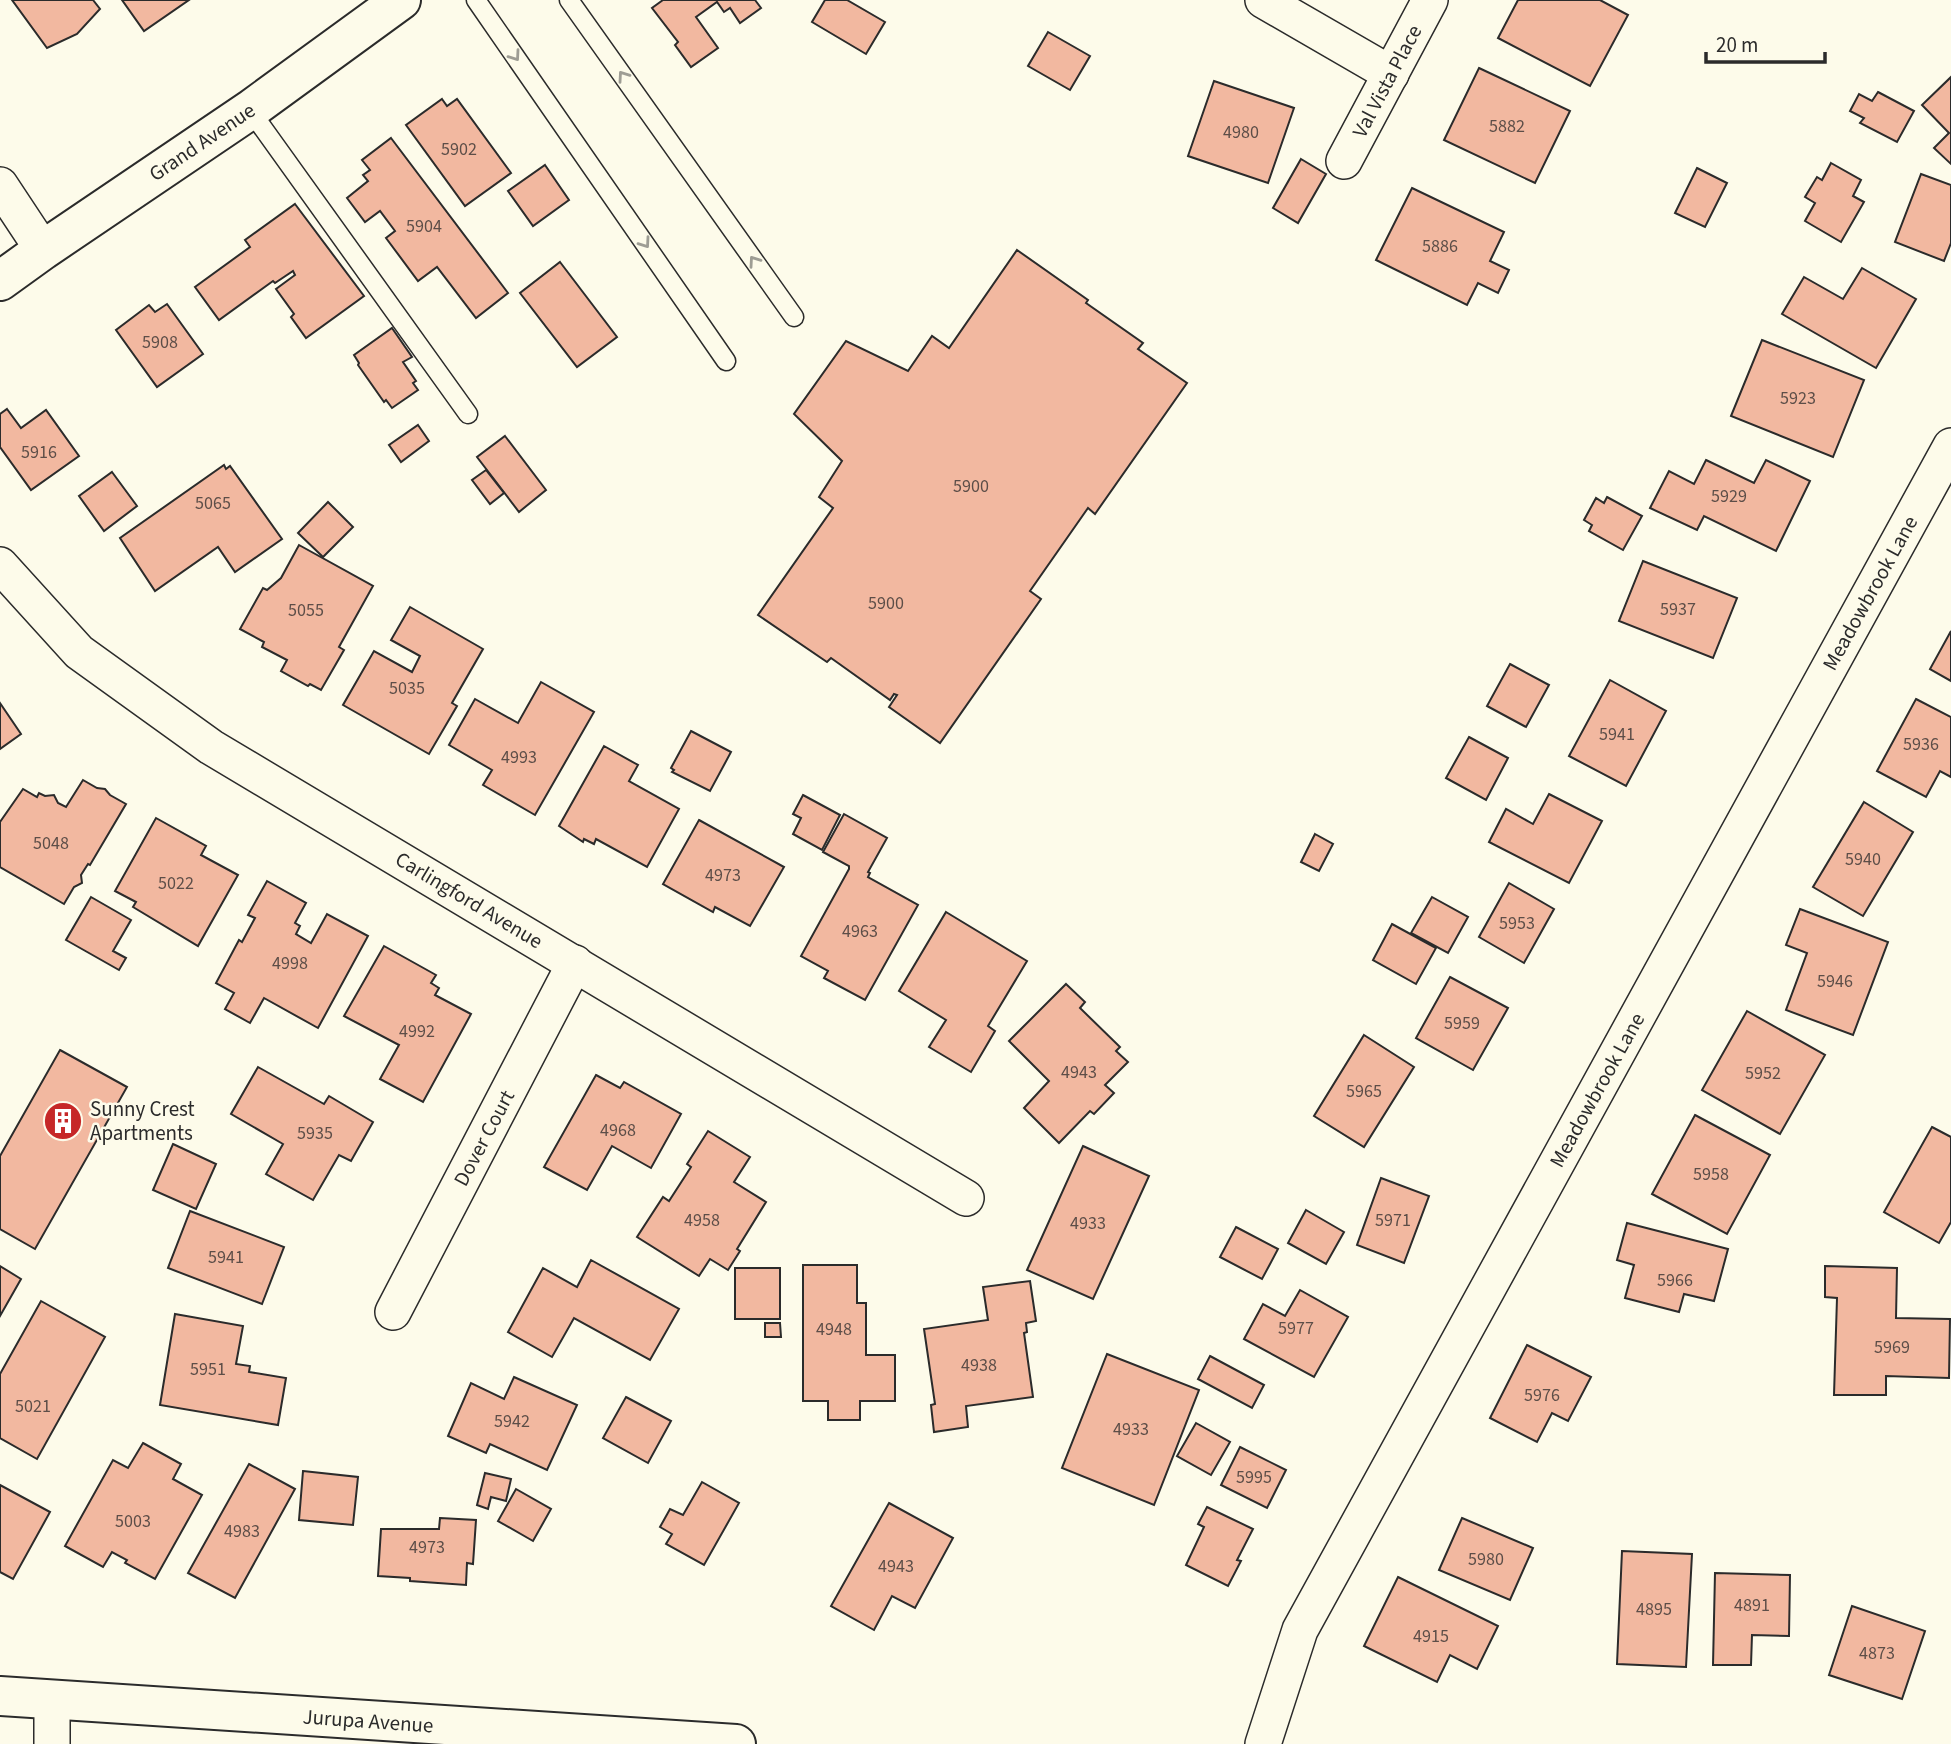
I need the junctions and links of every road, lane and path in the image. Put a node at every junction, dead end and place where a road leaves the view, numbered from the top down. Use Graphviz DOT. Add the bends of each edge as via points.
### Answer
graph roads {
  1 [pos="401,0"];
  2 [pos="476,0"];
  3 [pos="569,0"];
  4 [pos="1263,0"];
  5 [pos="1430,0"];
  6 [pos="1391,74"];
  7 [pos="250,110"];
  8 [pos="1344,161"];
  9 [pos="0,185"];
  10 [pos="43,250"];
  11 [pos="0,281"];
  12 [pos="794,317"];
  13 [pos="726,361"];
  14 [pos="468,414"];
  15 [pos="1951,446"];
  16 [pos="0,565"];
  17 [pos="575,963"];
  18 [pos="966,1198"];
  19 [pos="393,1312"];
  20 [pos="0,1696"];
  21 [pos="52,1699"];
  22 [pos="450,1735"];
  23 [pos="559,1739"];
  24 [pos="52,1744"];
  25 [pos="736,1744"];
  26 [pos="1263,1744"];
  1 -- 7 [label="main road, Grand Avenue"];
  2 -- 13 [label="lane, one-way"];
  12 -- 3 [label="lane, one-way"];
  4 -- 6 [label="street"];
  5 -- 6 [label="street, Val Vista Place"];
  6 -- 8 [label="street, Val Vista Place"];
  7 -- 10 [label="main road, Grand Avenue"];
  7 -- 14 [label="lane"];
  9 -- 10 [label="street"];
  10 -- 11 [label="main road, Grand Avenue"];
  15 -- 26 [label="street, Meadowbrook Lane" via="1300,1630"];
  16 -- 17 [label="street, Carlingford Avenue" via="79,653 211,747"];
  17 -- 18 [label="street, Carlingford Avenue"];
  17 -- 19 [label="street, Dover Court"];
  20 -- 21 [label="main road, Jurupa Avenue"];
  21 -- 22 [label="main road, Jurupa Avenue"];
  21 -- 24 [label="street"];
  22 -- 23 [label="main road, Jurupa Avenue"];
  23 -- 25 [label="main road, Jurupa Avenue"];
}
